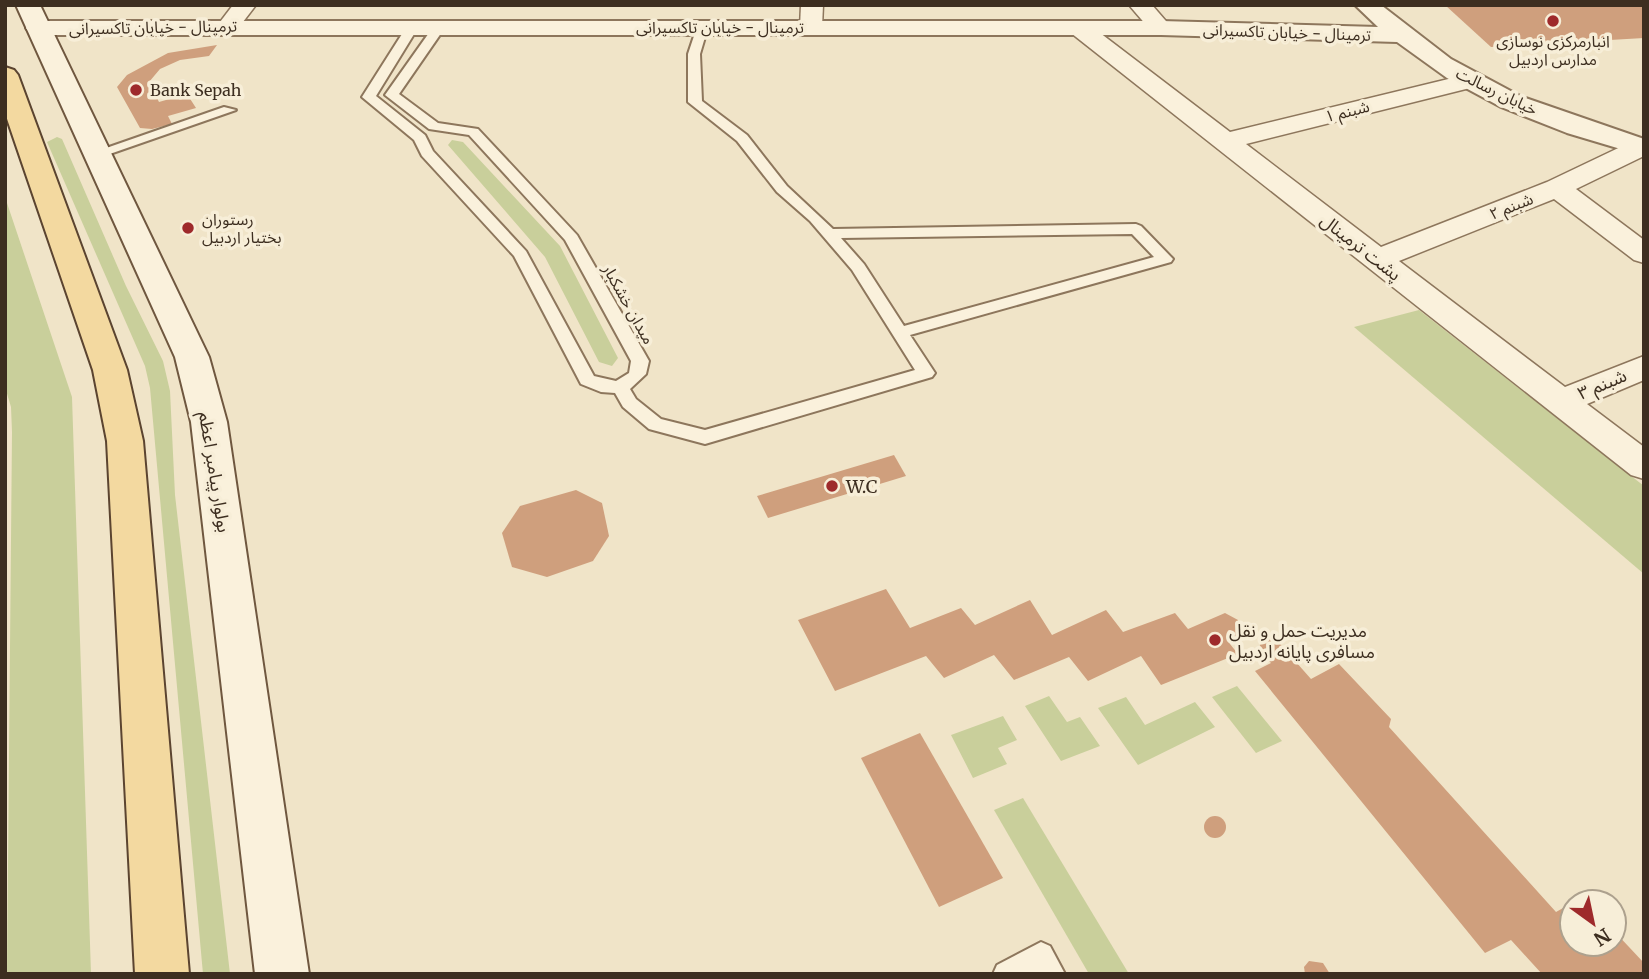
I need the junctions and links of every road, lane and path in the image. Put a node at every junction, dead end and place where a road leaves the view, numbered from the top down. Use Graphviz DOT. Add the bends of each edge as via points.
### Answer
graph roads {
  1 [pos="245,5"];
  2 [pos="1140,5"];
  3 [pos="1366,5"];
  4 [pos="811,16"];
  5 [pos="33,17"];
  6 [pos="228,26"];
  7 [pos="413,26"];
  8 [pos="440,26"];
  9 [pos="702,27"];
  10 [pos="1079,28"];
  11 [pos="1161,28"];
  12 [pos="1402,35"];
  13 [pos="5,75"];
  14 [pos="1469,81"];
  15 [pos="229,110"];
  16 [pos="1226,141"];
  17 [pos="1643,148"];
  18 [pos="99,153"];
  19 [pos="1557,188"];
  20 [pos="829,234"];
  21 [pos="1644,254"];
  22 [pos="1377,259"];
  23 [pos="899,333"];
  24 [pos="1644,367"];
  25 [pos="620,387"];
  26 [pos="1560,402"];
  27 [pos="1644,466"];
  28 [pos="162,974"];
  29 [pos="282,974"];
  30 [pos="1006,974"];
  31 [pos="1052,974"];
  1 -- 6 [label="street"];
  2 -- 11 [label="street"];
  3 -- 12 [label="street, خیابان رسالت"];
  4 -- 9 [label="street, ترمینال - خیابان تاکسیرانی"];
  4 -- 10 [label="street, ترمینال - خیابان تاکسیرانی"];
  5 -- 6 [label="street, ترمینال - خیابان تاکسیرانی"];
  5 -- 18 [label="street, بولوار پیامبر اعظم"];
  6 -- 7 [label="street, ترمینال - خیابان تاکسیرانی"];
  7 -- 8 [label="street, ترمینال - خیابان تاکسیرانی"];
  7 -- 25 [label="lane" via="369,97 420,138 427,153 521,254 587,380 605,388"];
  8 -- 9 [label="street, ترمینال - خیابان تاکسیرانی"];
  8 -- 25 [label="lane, میدان خشکبار" via="392,95 434,126 473,132 572,238 640,361 635,378"];
  9 -- 20 [label="lane" via="694,54 695,102 742,138 782,189"];
  10 -- 11 [label="street, ترمینال - خیابان تاکسیرانی"];
  10 -- 16 [label="street, پشت ترمینال"];
  11 -- 12 [label="street, ترمینال - خیابان تاکسیرانی"];
  12 -- 14 [label="street, خیابان رسالت"];
  13 -- 28 [label="main road" via="110,370 125,441"];
  14 -- 16 [label="street, شبنم ۱"];
  14 -- 17 [label="street, خیابان رسالت"];
  15 -- 18 [label="lane"];
  16 -- 22 [label="street, پشت ترمینال"];
  17 -- 19 [label="street, شبنم ۲"];
  18 -- 29 [label="street, بولوار پیامبر اعظم" via="192,357 209,422"];
  19 -- 21 [label="street"];
  19 -- 22 [label="street, شبنم ۲"];
  20 -- 23 [label="lane" via="858,267"];
  20 -- 23 [label="lane" via="1136,229 1165,259"];
  22 -- 26 [label="street, پشت ترمینال"];
  23 -- 25 [label="lane" via="926,373 705,437 655,424 629,403"];
  24 -- 26 [label="street, شبنم ۳"];
  26 -- 27 [label="street, پشت ترمینال"];
  30 -- 31 [label="lane" via="1041,955"];
}
